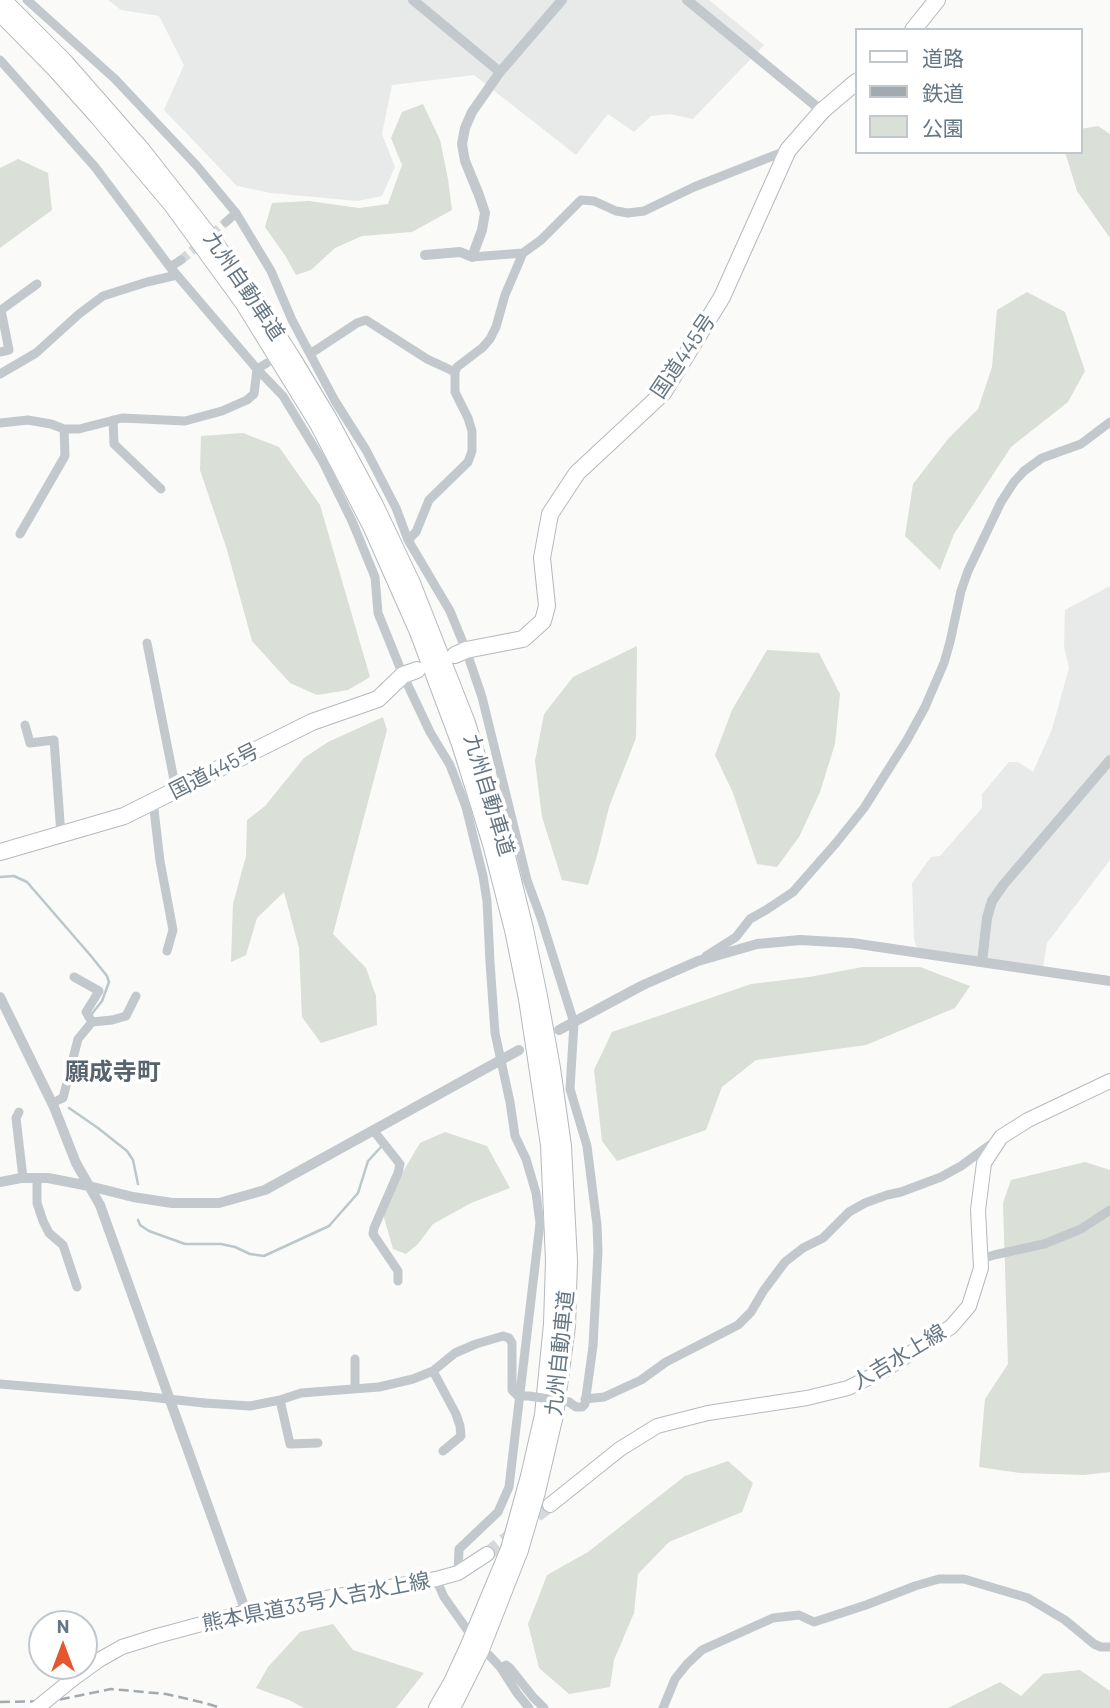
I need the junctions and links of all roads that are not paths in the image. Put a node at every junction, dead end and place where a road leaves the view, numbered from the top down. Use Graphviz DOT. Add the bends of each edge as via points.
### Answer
graph roads {
  1 [pos="3,0"];
  2 [pos="27,0"];
  3 [pos="413,0"];
  4 [pos="562,0"];
  5 [pos="687,0"];
  6 [pos="937,0"];
  7 [pos="0,13"];
  8 [pos="915,28"];
  9 [pos="0,60"];
  10 [pos="500,72"];
  11 [pos="855,83"];
  12 [pos="822,111"];
  13 [pos="788,150"];
  14 [pos="236,213"];
  15 [pos="226,222"];
  16 [pos="523,253"];
  17 [pos="425,255"];
  18 [pos="472,257"];
  19 [pos="181,260"];
  20 [pos="174,271"];
  21 [pos="37,284"];
  22 [pos="0,352"];
  23 [pos="310,354"];
  24 [pos="267,363"];
  25 [pos="257,369"];
  26 [pos="455,372"];
  27 [pos="0,374"];
  28 [pos="113,421"];
  29 [pos="1110,422"];
  30 [pos="0,423"];
  31 [pos="64,429"];
  32 [pos="161,489"];
  33 [pos="20,534"];
  34 [pos="408,540"];
  35 [pos="148,643"];
  36 [pos="461,652"];
  37 [pos="410,672"];
  38 [pos="25,725"];
  39 [pos="1110,760"];
  40 [pos="176,790"];
  41 [pos="153,801"];
  42 [pos="61,835"];
  43 [pos="0,852"];
  44 [pos="167,951"];
  45 [pos="698,961"];
  46 [pos="982,962"];
  47 [pos="74,977"];
  48 [pos="1110,981"];
  49 [pos="135,996"];
  50 [pos="0,997"];
  51 [pos="92,1022"];
  52 [pos="574,1023"];
  53 [pos="559,1030"];
  54 [pos="519,1050"];
  55 [pos="500,1059"];
  56 [pos="1110,1081"];
  57 [pos="52,1103"];
  58 [pos="19,1112"];
  59 [pos="373,1130"];
  60 [pos="1001,1137"];
  61 [pos="23,1178"];
  62 [pos="37,1178"];
  63 [pos="0,1182"];
  64 [pos="89,1186"];
  65 [pos="1110,1210"];
  66 [pos="981,1259"];
  67 [pos="398,1281"];
  68 [pos="77,1287"];
  69 [pos="355,1359"];
  70 [pos="433,1371"];
  71 [pos="0,1384"];
  72 [pos="355,1388"];
  73 [pos="525,1396"];
  74 [pos="585,1399"];
  75 [pos="280,1400"];
  76 [pos="318,1443"];
  77 [pos="443,1451"];
  78 [pos="550,1504"];
  79 [pos="487,1554"];
  80 [pos="458,1573"];
  81 [pos="436,1578"];
  82 [pos="246,1612"];
  83 [pos="468,1631"];
  84 [pos="1110,1647"];
  85 [pos="489,1655"];
  86 [pos="501,1668"];
  87 [pos="37,1708"];
  88 [pos="437,1708"];
  89 [pos="452,1708"];
  90 [pos="530,1708"];
  91 [pos="544,1708"];
  92 [pos="663,1708"];
  1 -- 89 [label="highway, 九州自動車道" via="142,150 215,243 329,419 412,583 467,723 503,840 539,996 563,1146 567,1325 555,1415 520,1550 480,1652"];
  2 -- 14 [label="street" via="115,79"];
  3 -- 10 [label="street"];
  4 -- 10 [label="street"];
  5 -- 12 [label="street"];
  6 -- 8 [label="highway"];
  7 -- 88 [label="highway, 九州自動車道" via="90,107 172,205 244,304 318,424 371,526 418,632 460,744 504,893 527,999 549,1145 552,1324 543,1415 509,1549"];
  9 -- 20 [label="street" via="95,167"];
  10 -- 18 [label="street" via="472,112 462,144 485,214"];
  11 -- 12 [label="highway, 国道445号"];
  12 -- 13 [label="highway, 国道445号"];
  13 -- 16 [label="street" via="644,211 628,214 582,200"];
  13 -- 36 [label="highway, 国道445号" via="722,297 663,393 577,473 550,514 542,558 547,606 543,621 523,639"];
  14 -- 15 [label="street"];
  14 -- 23 [label="street" via="271,271 299,343"];
  16 -- 18 [label="street"];
  16 -- 26 [label="street" via="496,327 482,348"];
  17 -- 18 [label="street" via="460,252"];
  19 -- 20 [label="street"];
  20 -- 25 [label="street"];
  20 -- 27 [label="street" via="103,296 36,353"];
  21 -- 22 [label="street" via="1,310 9,350"];
  23 -- 26 [label="street" via="366,320"];
  23 -- 34 [label="street" via="366,450"];
  24 -- 25 [label="street"];
  25 -- 28 [label="street" via="254,394 222,411 185,421"];
  25 -- 37 [label="street" via="283,396 323,462 375,578 378,613"];
  26 -- 34 [label="street" via="455,392 472,431 472,451 468,462 429,500"];
  28 -- 31 [label="street"];
  28 -- 32 [label="street" via="114,444"];
  29 -- 45 [label="street" via="1081,443 1041,458 1014,482 968,571 944,663 925,707 864,808 793,892"];
  30 -- 31 [label="street" via="27,420"];
  31 -- 33 [label="street" via="65,456"];
  34 -- 36 [label="street" via="450,611"];
  35 -- 40 [label="street"];
  36 -- 52 [label="street" via="482,697 527,880"];
  37 -- 40 [label="highway, 国道445号" via="378,699 312,722"];
  37 -- 55 [label="street" via="430,732 450,765 466,807 484,876"];
  38 -- 42 [label="street" via="30,743 54,740"];
  39 -- 46 [label="street" via="992,901"];
  40 -- 41 [label="highway, 国道445号"];
  41 -- 42 [label="highway, 国道445号" via="124,816"];
  41 -- 44 [label="street" via="173,930"];
  42 -- 43 [label="highway, 国道445号"];
  45 -- 46 [label="street" via="757,944 800,940"];
  45 -- 52 [label="street"];
  46 -- 48 [label="street"];
  47 -- 51 [label="street" via="99,991 86,1012"];
  49 -- 51 [label="street" via="126,1016"];
  50 -- 57 [label="street"];
  51 -- 57 [label="street" via="78,1039 63,1098"];
  52 -- 53 [label="street"];
  52 -- 74 [label="street" via="570,1089 587,1146 598,1251"];
  54 -- 55 [label="street"];
  55 -- 59 [label="street"];
  55 -- 73 [label="street" via="515,1136 526,1159 540,1223"];
  56 -- 60 [label="main road, 人吉水上線"];
  57 -- 64 [label="street"];
  58 -- 61 [label="street"];
  59 -- 64 [label="street" via="265,1190 219,1203 172,1203"];
  59 -- 67 [label="street" via="400,1164 373,1234 398,1271"];
  60 -- 66 [label="main road, 人吉水上線" via="984,1163 978,1210"];
  60 -- 74 [label="street" via="941,1177 849,1212 823,1238 785,1262 738,1325 641,1380 604,1397"];
  61 -- 62 [label="street"];
  61 -- 63 [label="street"];
  62 -- 64 [label="street"];
  62 -- 68 [label="street" via="43,1221 63,1245"];
  64 -- 82 [label="street" via="100,1205"];
  65 -- 66 [label="street" via="1081,1229 1044,1244"];
  66 -- 78 [label="main road, 人吉水上線" via="969,1306 951,1327 886,1369 848,1388 657,1426"];
  69 -- 72 [label="street"];
  70 -- 72 [label="street" via="379,1387"];
  70 -- 73 [label="street" via="455,1353 506,1336 512,1343 512,1390"];
  70 -- 77 [label="street" via="460,1426 461,1436"];
  71 -- 75 [label="street, bridge" via="250,1406"];
  72 -- 75 [label="street" via="301,1393"];
  73 -- 74 [label="street, bridge" via="576,1406 584,1405"];
  73 -- 80 [label="street" via="509,1487 498,1512 459,1549"];
  75 -- 76 [label="street" via="290,1444"];
  79 -- 80 [label="main road, 熊本県道33号人吉水上線"];
  80 -- 81 [label="main road, 熊本県道33号人吉水上線"];
  81 -- 82 [label="main road, 熊本県道33号人吉水上線"];
  81 -- 83 [label="street"];
  82 -- 87 [label="main road, 熊本県道33号人吉水上線, bridge" via="122,1647"];
  84 -- 92 [label="street" via="1094,1644 1028,1598 964,1578 939,1579 814,1622 799,1615 773,1618 702,1650 675,1679"];
  85 -- 86 [label="street"];
  86 -- 90 [label="street"];
  86 -- 91 [label="street" via="510,1668"];
}
